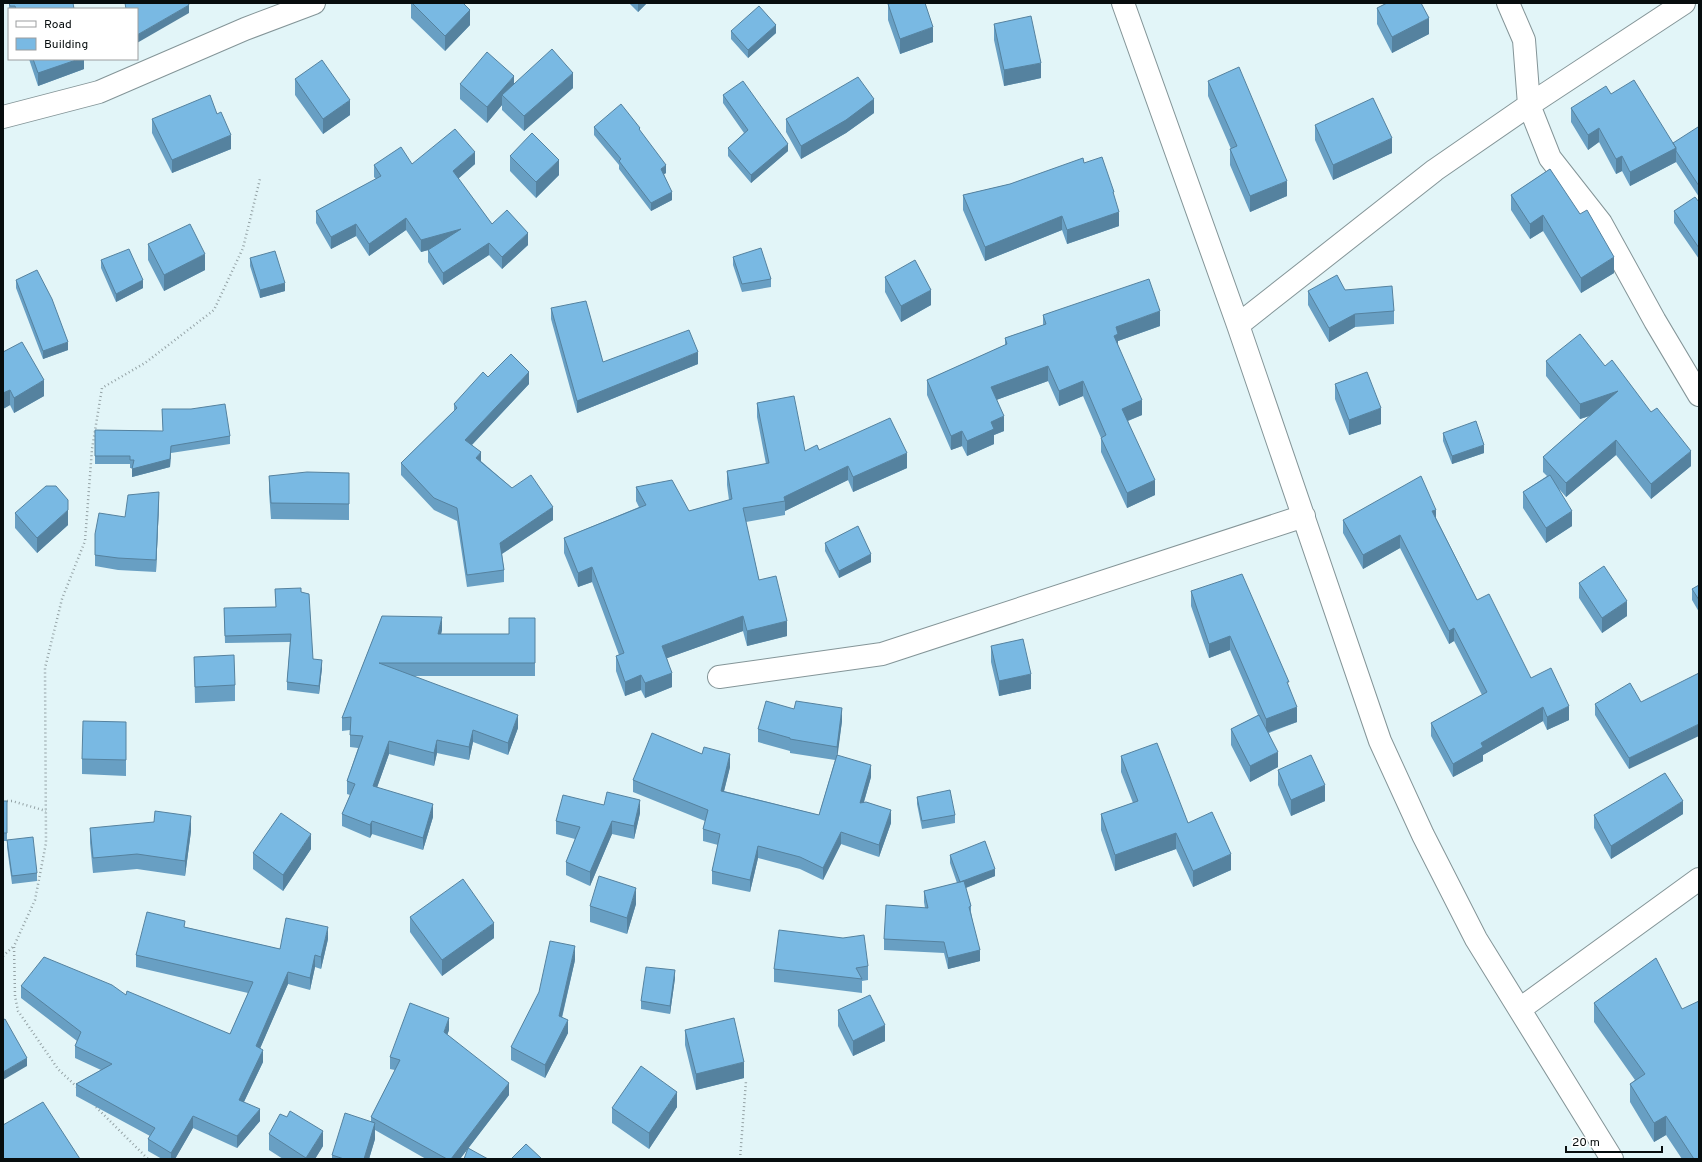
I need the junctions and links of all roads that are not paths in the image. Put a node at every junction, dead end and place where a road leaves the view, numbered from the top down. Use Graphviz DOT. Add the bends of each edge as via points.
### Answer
graph roads {
  1 [pos="314,3"];
  2 [pos="1123,3"];
  3 [pos="1508,3"];
  4 [pos="1684,3"];
  5 [pos="1529,105"];
  6 [pos="3,117"];
  7 [pos="1238,325"];
  8 [pos="1699,395"];
  9 [pos="1304,516"];
  10 [pos="719,678"];
  11 [pos="1699,879"];
  12 [pos="1520,1009"];
  13 [pos="1612,1159"];
  1 -- 6 [label="street" via="245,29 99,92"];
  2 -- 7 [label="street"];
  3 -- 5 [label="street" via="1524,40"];
  4 -- 5 [label="street"];
  5 -- 7 [label="street" via="1435,170"];
  5 -- 8 [label="street" via="1550,158 1601,224 1654,321"];
  7 -- 9 [label="street"];
  9 -- 10 [label="street" via="882,654"];
  9 -- 12 [label="street" via="1380,741 1423,835 1476,939"];
  11 -- 12 [label="street"];
  12 -- 13 [label="street"];
}
